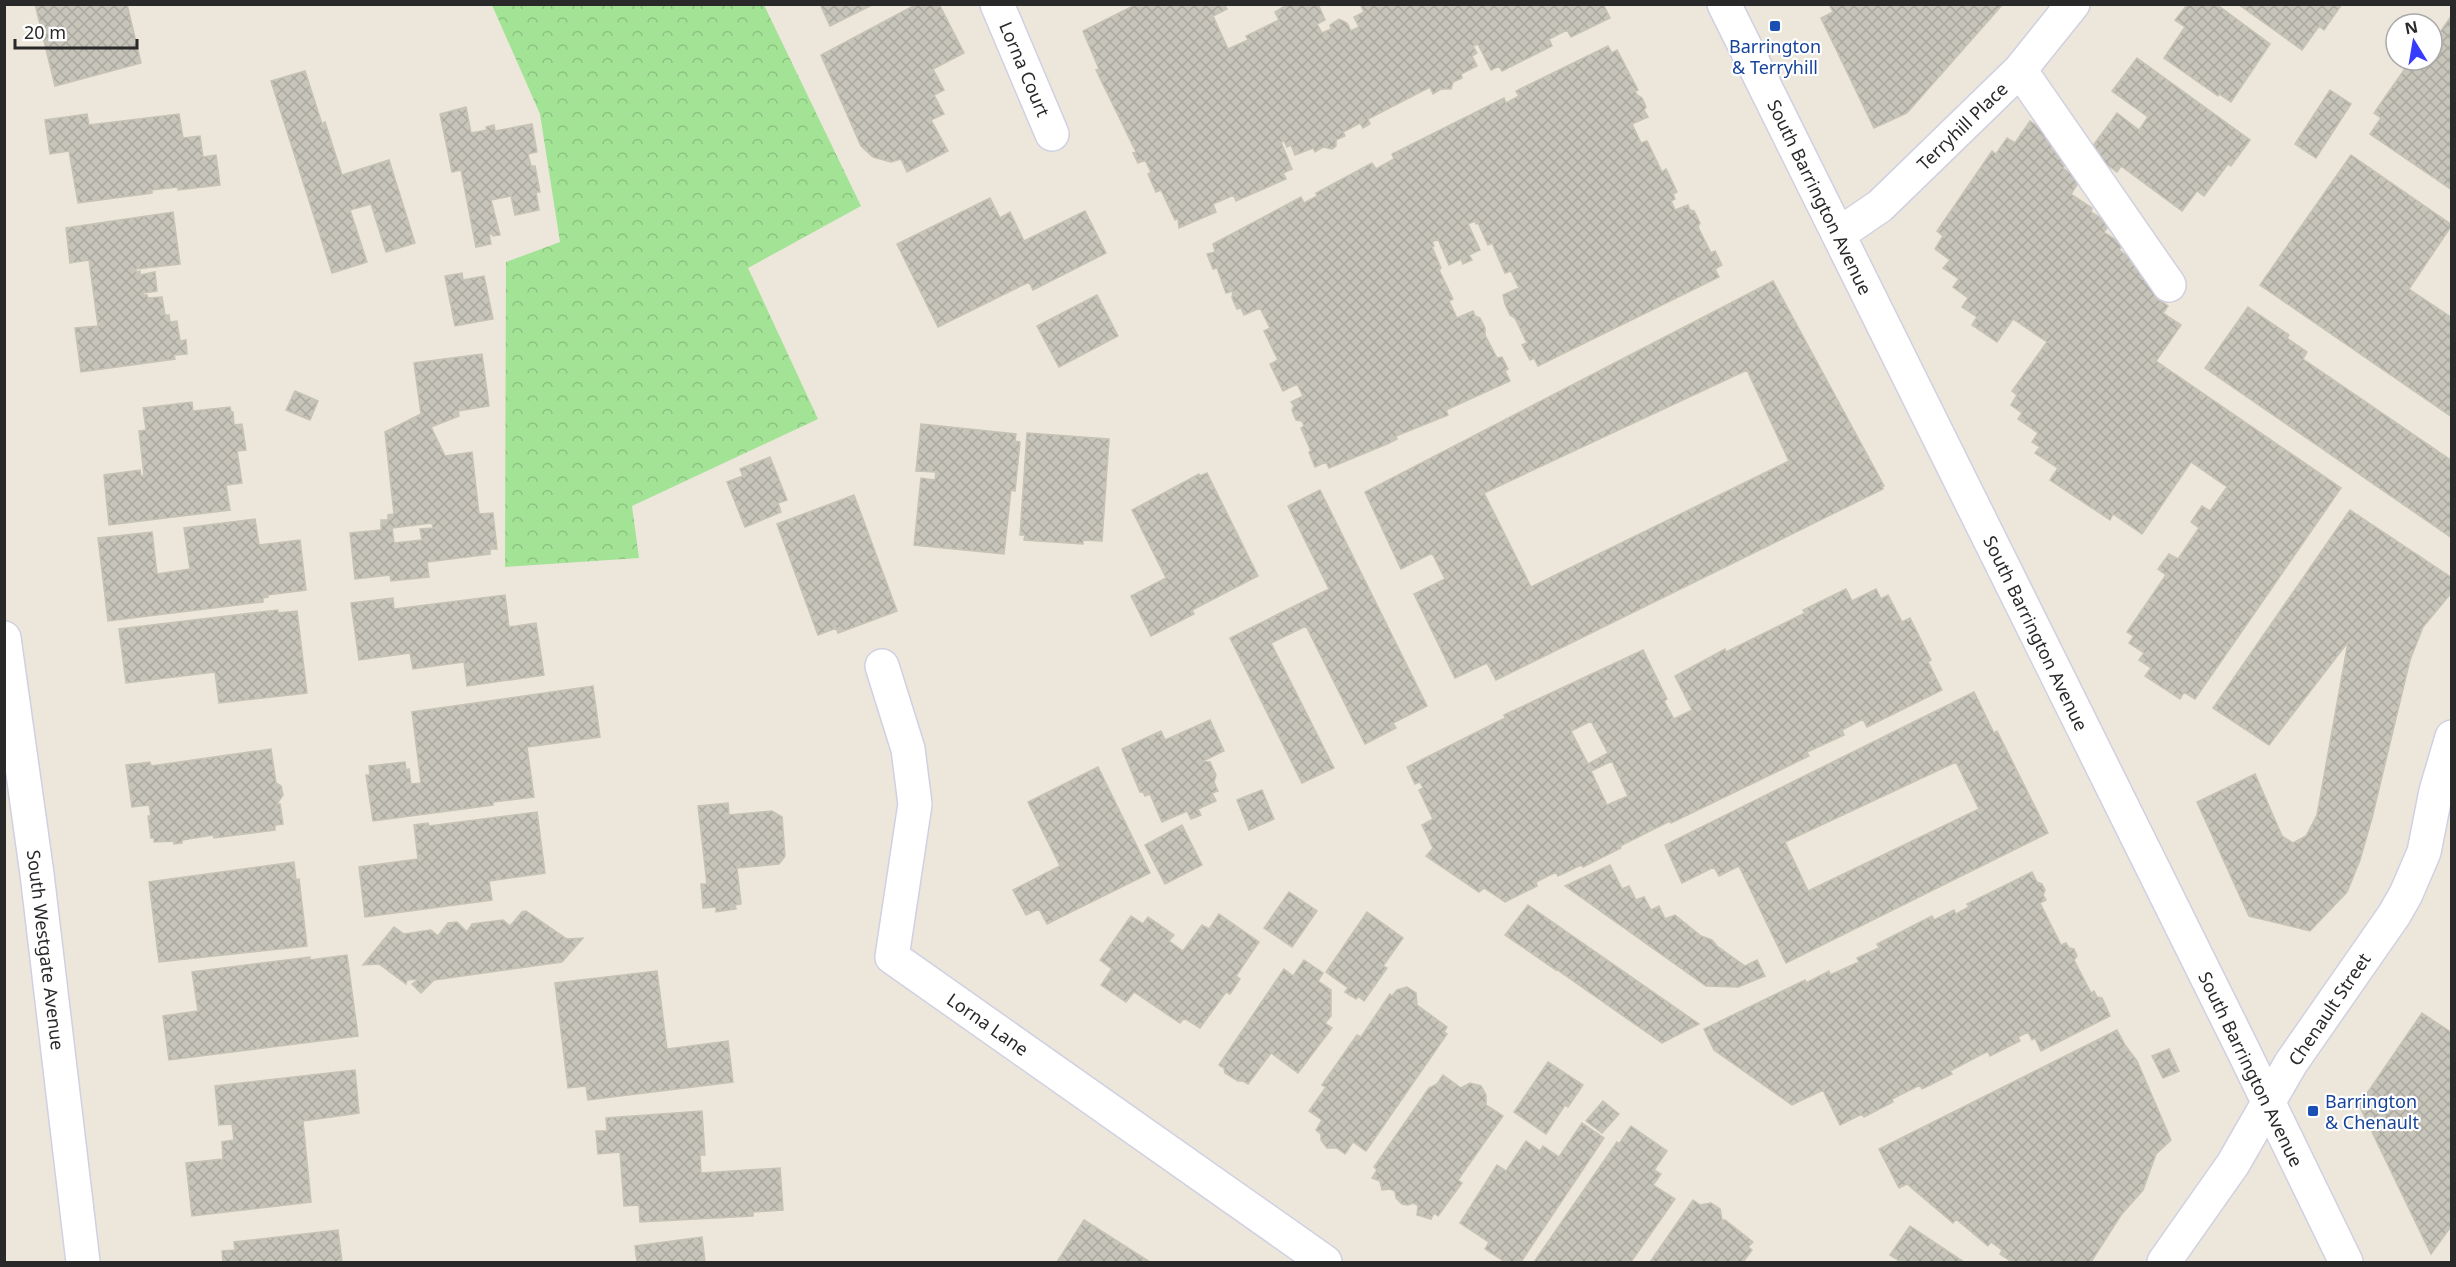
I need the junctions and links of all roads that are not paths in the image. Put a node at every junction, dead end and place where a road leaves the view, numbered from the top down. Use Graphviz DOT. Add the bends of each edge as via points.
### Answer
graph roads {
  1 [pos="997,4"];
  2 [pos="1724,4"];
  3 [pos="2073,4"];
  4 [pos="2020,70"];
  5 [pos="1052,134"];
  6 [pos="1839,234"];
  7 [pos="2169,285"];
  8 [pos="4,638"];
  9 [pos="882,666"];
  10 [pos="2451,737"];
  11 [pos="2268,1102"];
  12 [pos="83,1263"];
  13 [pos="1325,1263"];
  14 [pos="2164,1263"];
  15 [pos="2346,1263"];
  1 -- 5 [label="street, Lorna Court"];
  2 -- 6 [label="street, South Barrington Avenue"];
  3 -- 4 [label="street, Terryhill Place"];
  4 -- 6 [label="street, Terryhill Place" via="1880,206"];
  4 -- 7 [label="street"];
  6 -- 11 [label="street, South Barrington Avenue"];
  8 -- 12 [label="street, South Westgate Avenue"];
  9 -- 13 [label="street, Lorna Lane" via="908,749 915,804 892,957"];
  10 -- 11 [label="street, Chenault Street" via="2424,852 2406,894"];
  11 -- 14 [label="street, Chenault Street" via="2233,1164"];
  11 -- 15 [label="street, South Barrington Avenue"];
}
